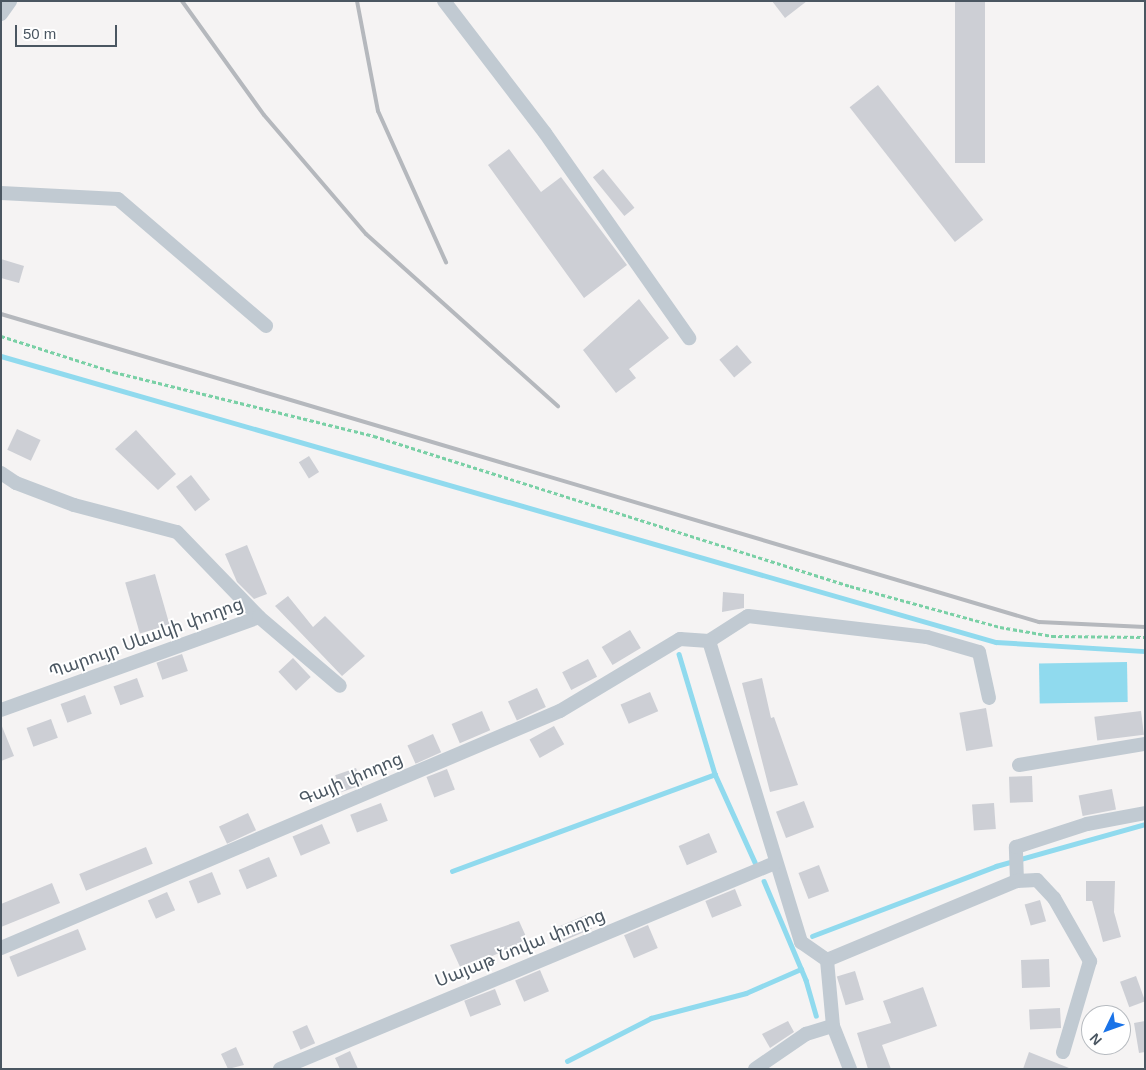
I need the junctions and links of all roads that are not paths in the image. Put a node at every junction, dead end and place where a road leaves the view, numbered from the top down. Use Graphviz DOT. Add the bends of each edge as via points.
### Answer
graph roads {
  1 [pos="10,1"];
  2 [pos="444,1"];
  3 [pos="1,14"];
  4 [pos="1,193"];
  5 [pos="266,326"];
  6 [pos="689,338"];
  7 [pos="1,473"];
  8 [pos="259,617"];
  9 [pos="709,640"];
  10 [pos="340,686"];
  11 [pos="989,698"];
  12 [pos="1,710"];
  13 [pos="1145,744"];
  14 [pos="1019,765"];
  15 [pos="1145,813"];
  16 [pos="775,863"];
  17 [pos="1017,881"];
  18 [pos="1,948"];
  19 [pos="827,960"];
  20 [pos="833,1026"];
  21 [pos="1063,1052"];
  22 [pos="280,1069"];
  23 [pos="755,1069"];
  24 [pos="850,1069"];
  1 -- 3 [label="street"];
  2 -- 6 [label="street" via="545,133"];
  4 -- 5 [label="street" via="118,199"];
  7 -- 8 [label="street" via="16,483 74,504 177,532"];
  8 -- 10 [label="street, Պարույր Սևակի փողոց"];
  8 -- 12 [label="street, Պարույր Սևակի փողոց"];
  9 -- 11 [label="street" via="748,616 927,637 979,652"];
  9 -- 16 [label="street"];
  9 -- 18 [label="street, Գայի փողոց" via="680,639 560,711"];
  13 -- 14 [label="street"];
  15 -- 17 [label="street" via="1087,824 1016,847"];
  16 -- 19 [label="street" via="801,942"];
  16 -- 22 [label="street, Սայաթ Նովա փողոց"];
  17 -- 19 [label="street"];
  17 -- 21 [label="street" via="1037,880 1054,898 1090,961"];
  19 -- 20 [label="street"];
  20 -- 23 [label="street" via="806,1034"];
  20 -- 24 [label="street"];
}
